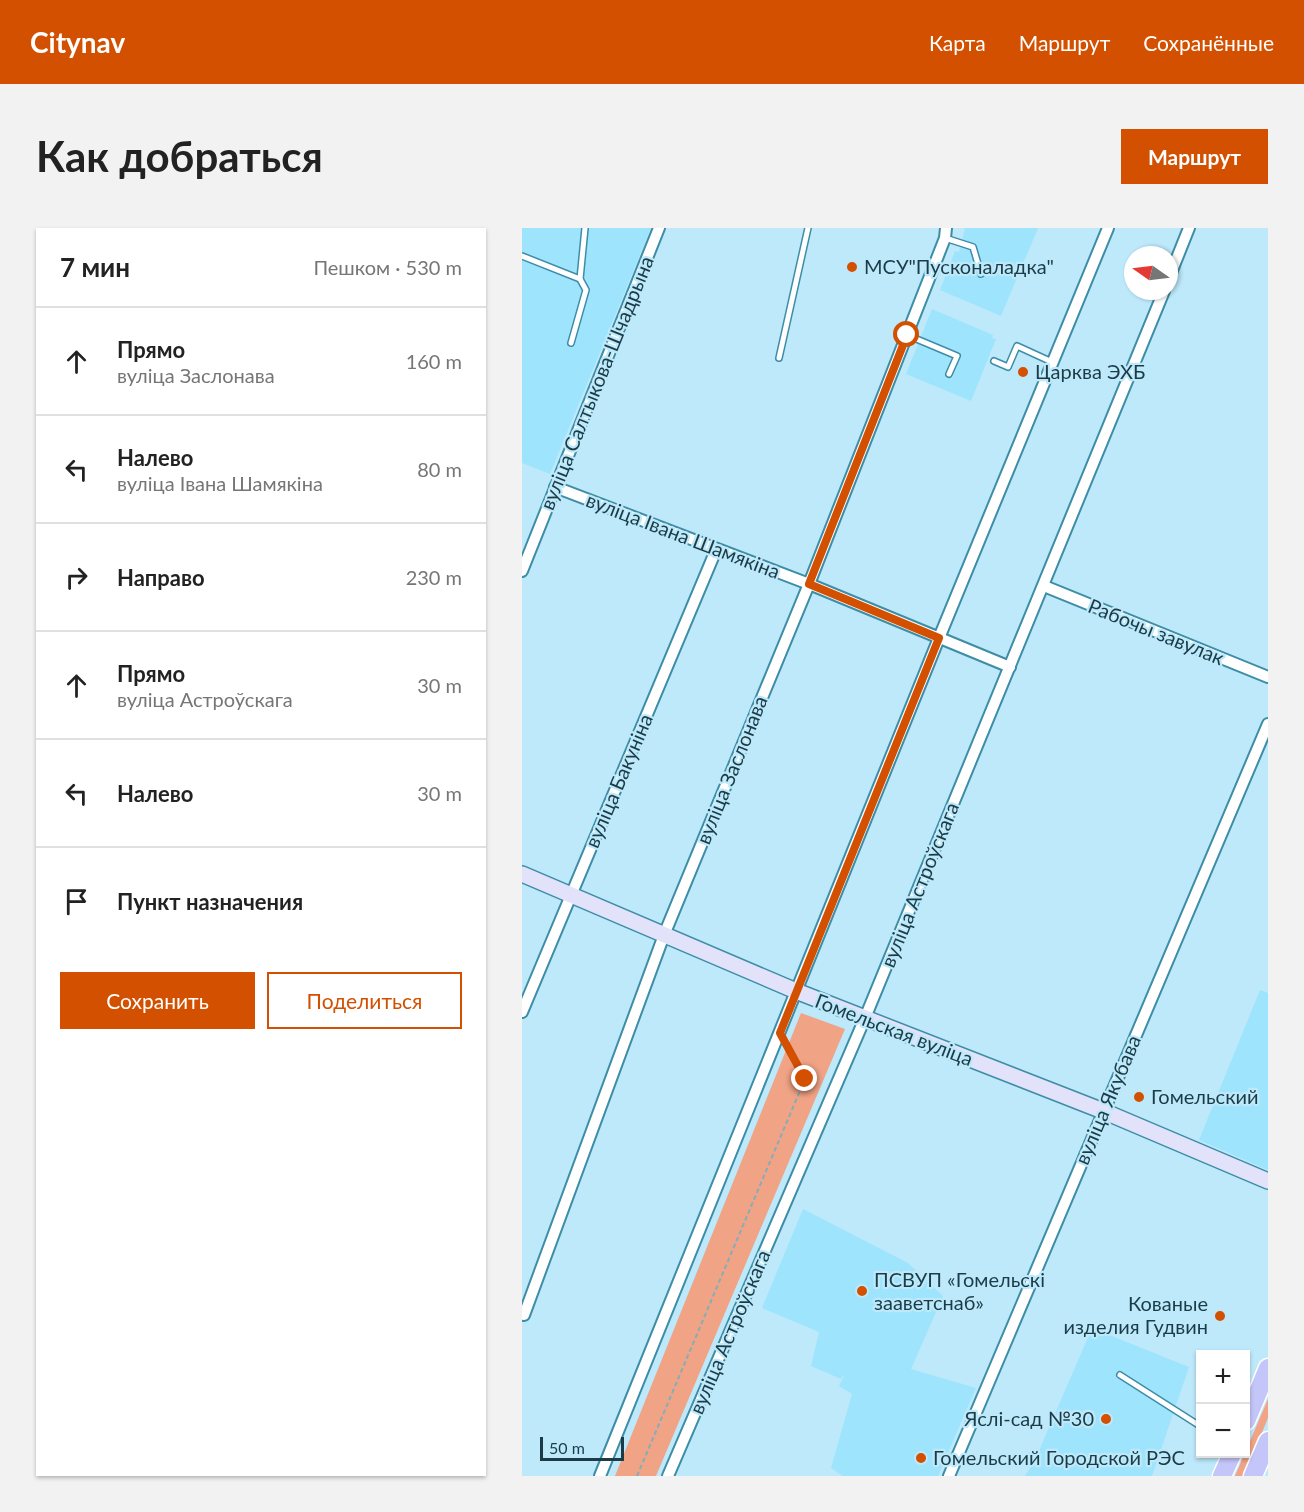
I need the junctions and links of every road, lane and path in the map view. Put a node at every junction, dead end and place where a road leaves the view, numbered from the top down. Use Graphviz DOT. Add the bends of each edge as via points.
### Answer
graph roads {
  1 [pos="585,228"];
  2 [pos="659,228"];
  3 [pos="807,228"];
  4 [pos="1108,228"];
  5 [pos="1189,228"];
  6 [pos="946,233"];
  7 [pos="522,256"];
  8 [pos="1178,256"];
  9 [pos="981,274"];
  10 [pos="580,279"];
  11 [pos="1160,300"];
  12 [pos="907,335"];
  13 [pos="571,343"];
  14 [pos="779,358"];
  15 [pos="994,362"];
  16 [pos="1052,362"];
  17 [pos="949,374"];
  18 [pos="555,487"];
  19 [pos="717,550"];
  20 [pos="522,571"];
  21 [pos="809,584"];
  22 [pos="1044,586"];
  23 [pos="939,638"];
  24 [pos="1010,667"];
  25 [pos="1268,677"];
  26 [pos="1268,724"];
  27 [pos="522,874"];
  28 [pos="572,894"];
  29 [pos="664,935"];
  30 [pos="796,991"];
  31 [pos="522,1012"];
  32 [pos="865,1018"];
  33 [pos="780,1033"];
  34 [pos="1102,1111"];
  35 [pos="1268,1181"];
  36 [pos="524,1315"];
  37 [pos="1268,1368"];
  38 [pos="1120,1375"];
  39 [pos="1250,1409"];
  40 [pos="1196,1423"];
  41 [pos="1268,1441"];
  42 [pos="1230,1458"];
  43 [pos="600,1476"];
  44 [pos="637,1476"];
  45 [pos="668,1476"];
  46 [pos="949,1476"];
  47 [pos="1222,1476"];
  48 [pos="1253,1476"];
  1 -- 10 [label="lane"];
  2 -- 18 [label="street, вуліца Салтыкова-Шчадрына"];
  3 -- 14 [label="lane"];
  4 -- 16 [label="street"];
  5 -- 8 [label="street"];
  6 -- 9 [label="lane" via="973,247"];
  6 -- 12 [label="street, вуліца Заслонава"];
  7 -- 10 [label="lane"];
  10 -- 13 [label="lane" via="586,290"];
  11 -- 22 [label="street, вуліца Астроўскага"];
  12 -- 17 [label="lane" via="957,356"];
  12 -- 21 [label="street, вуліца Заслонава"];
  15 -- 16 [label="lane" via="1008,367 1017,346"];
  16 -- 23 [label="street"];
  18 -- 19 [label="street, вуліца Івана Шамякіна"];
  18 -- 20 [label="street, вуліца Салтыкова-Шчадрына"];
  19 -- 21 [label="street, вуліца Івана Шамякіна"];
  19 -- 28 [label="street, вуліца Бакуніна"];
  21 -- 23 [label="street, вуліца Івана Шамякіна"];
  21 -- 29 [label="street, вуліца Заслонава"];
  22 -- 24 [label="street, вуліца Астроўскага"];
  22 -- 25 [label="street, Рабочы завулак"];
  23 -- 24 [label="street, вуліца Івана Шамякіна"];
  23 -- 30 [label="street"];
  24 -- 32 [label="street, вуліца Астроўскага"];
  26 -- 34 [label="street, вуліца Якубава"];
  27 -- 28 [label="street, Гомельская вуліца"];
  28 -- 29 [label="street, Гомельская вуліца"];
  28 -- 31 [label="street, вуліца Бакуніна"];
  29 -- 30 [label="street, Гомельская вуліца"];
  29 -- 36 [label="street, вуліца Заслонава"];
  30 -- 32 [label="street, Гомельская вуліца"];
  30 -- 33 [label="street"];
  32 -- 34 [label="street, Гомельская вуліца"];
  32 -- 45 [label="street, вуліца Астроўскага"];
  33 -- 43 [label="street"];
  33 -- 44 [label="path" via="805,1079"];
  34 -- 35 [label="street, Гомельская вуліца"];
  34 -- 46 [label="street, вуліца Якубава"];
  37 -- 39 [label="main road"];
  38 -- 40 [label="lane"];
  41 -- 48 [label="main road"];
  42 -- 47 [label="main road"];
}
